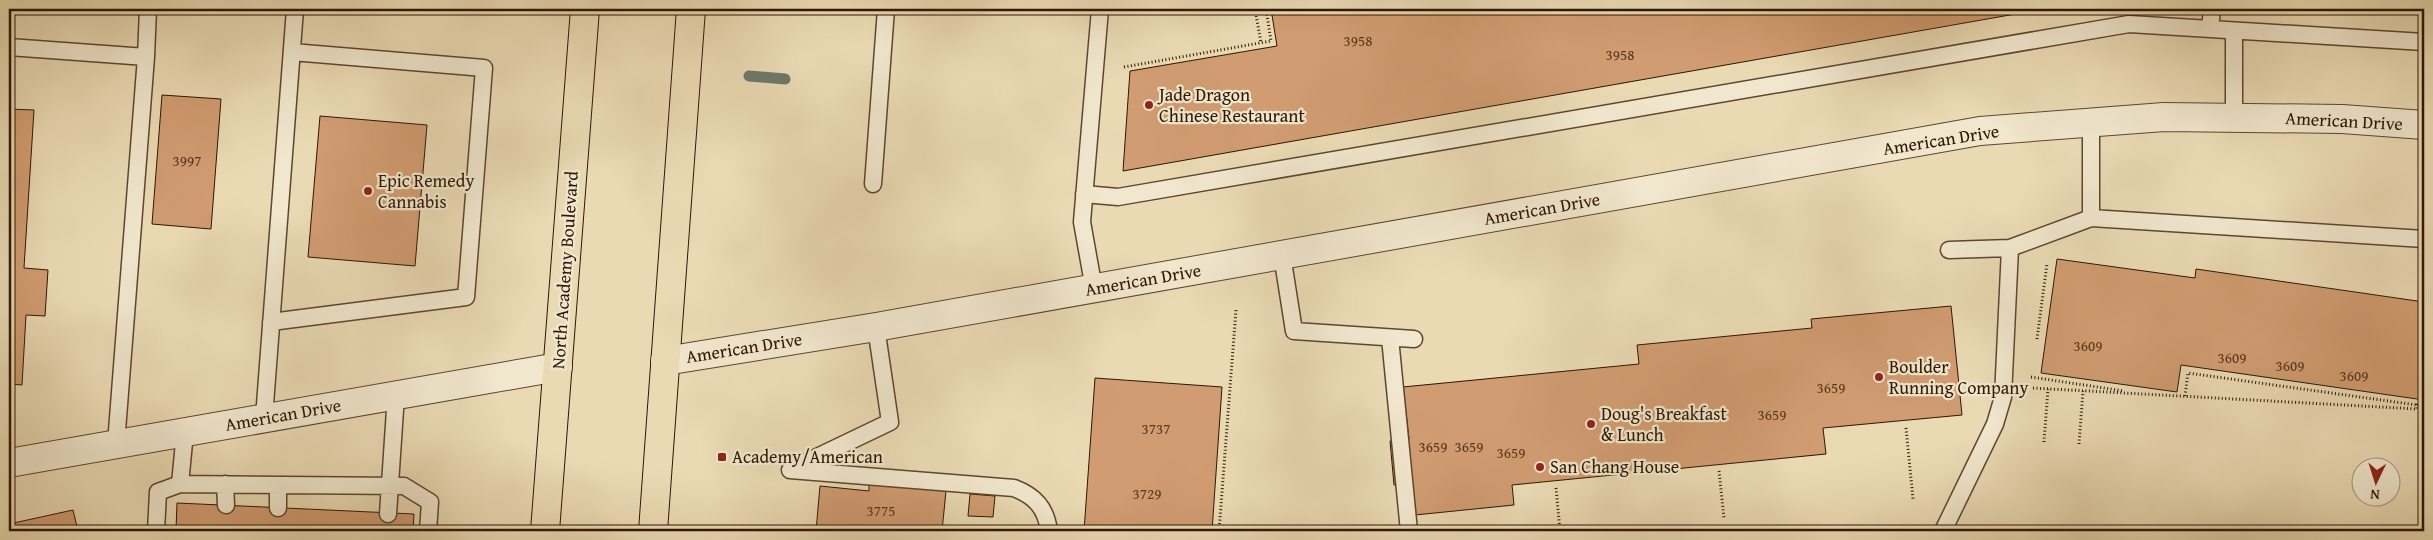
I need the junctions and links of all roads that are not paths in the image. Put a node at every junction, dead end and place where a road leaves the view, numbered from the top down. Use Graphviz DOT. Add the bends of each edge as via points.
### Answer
graph roads {
  1 [pos="148,9"];
  2 [pos="295,9"];
  3 [pos="585,9"];
  4 [pos="691,9"];
  5 [pos="886,9"];
  6 [pos="1100,9"];
  7 [pos="2212,9"];
  8 [pos="2210,29"];
  9 [pos="2234,31"];
  10 [pos="2424,42"];
  11 [pos="9,47"];
  12 [pos="292,52"];
  13 [pos="146,57"];
  14 [pos="2234,118"];
  15 [pos="2090,123"];
  16 [pos="2424,125"];
  17 [pos="873,184"];
  18 [pos="1084,194"];
  19 [pos="2091,218"];
  20 [pos="2424,239"];
  21 [pos="2010,248"];
  22 [pos="1949,250"];
  23 [pos="1282,255"];
  24 [pos="1094,288"];
  25 [pos="271,322"];
  26 [pos="876,327"];
  27 [pos="1390,338"];
  28 [pos="1414,339"];
  29 [pos="665,361"];
  30 [pos="558,367"];
  31 [pos="396,395"];
  32 [pos="264,418"];
  33 [pos="186,432"];
  34 [pos="116,444"];
  35 [pos="9,463"];
  36 [pos="180,484"];
  37 [pos="225,484"];
  38 [pos="278,485"];
  39 [pos="391,486"];
  40 [pos="226,505"];
  41 [pos="278,508"];
  42 [pos="388,514"];
  43 [pos="156,531"];
  44 [pos="428,531"];
  45 [pos="545,531"];
  46 [pos="653,531"];
  47 [pos="1049,531"];
  48 [pos="1409,531"];
  49 [pos="1943,531"];
  1 -- 13 [label="lane"];
  2 -- 12 [label="lane"];
  3 -- 30 [label="highway, North Academy Boulevard"];
  4 -- 29 [label="highway"];
  5 -- 17 [label="lane"];
  6 -- 18 [label="lane"];
  7 -- 8 [label="lane"];
  8 -- 9 [label="lane"];
  8 -- 18 [label="lane" via="2129,24 1118,197"];
  9 -- 10 [label="lane"];
  9 -- 14 [label="lane"];
  11 -- 13 [label="lane"];
  12 -- 25 [label="lane"];
  12 -- 25 [label="lane" via="484,68 466,298"];
  13 -- 34 [label="lane"];
  14 -- 15 [label="street, American Drive" via="2164,117"];
  14 -- 16 [label="street, American Drive" via="2342,119"];
  15 -- 19 [label="lane"];
  15 -- 23 [label="street, American Drive" via="1980,132"];
  18 -- 24 [label="lane" via="1082,222"];
  19 -- 20 [label="lane"];
  19 -- 21 [label="lane"];
  21 -- 22 [label="lane"];
  21 -- 49 [label="lane" via="2003,397 1996,424"];
  23 -- 24 [label="street, American Drive"];
  23 -- 27 [label="lane" via="1294,331"];
  24 -- 26 [label="street, American Drive"];
  25 -- 32 [label="lane"];
  26 -- 29 [label="street, American Drive"];
  26 -- 47 [label="lane" via="890,422 790,470 1014,488 1028,493 1038,502"];
  27 -- 28 [label="lane"];
  27 -- 48 [label="lane"];
  29 -- 46 [label="highway"];
  30 -- 31 [label="street, American Drive"];
  30 -- 45 [label="highway, North Academy Boulevard"];
  31 -- 32 [label="street, American Drive"];
  31 -- 39 [label="lane"];
  32 -- 33 [label="street, American Drive"];
  33 -- 34 [label="street, American Drive"];
  33 -- 36 [label="lane"];
  34 -- 35 [label="street, American Drive"];
  36 -- 37 [label="lane"];
  36 -- 43 [label="lane" via="158,492"];
  37 -- 38 [label="lane"];
  37 -- 40 [label="lane"];
  38 -- 39 [label="lane"];
  38 -- 41 [label="lane"];
  39 -- 42 [label="lane"];
  39 -- 44 [label="lane" via="404,486 430,502"];
}
